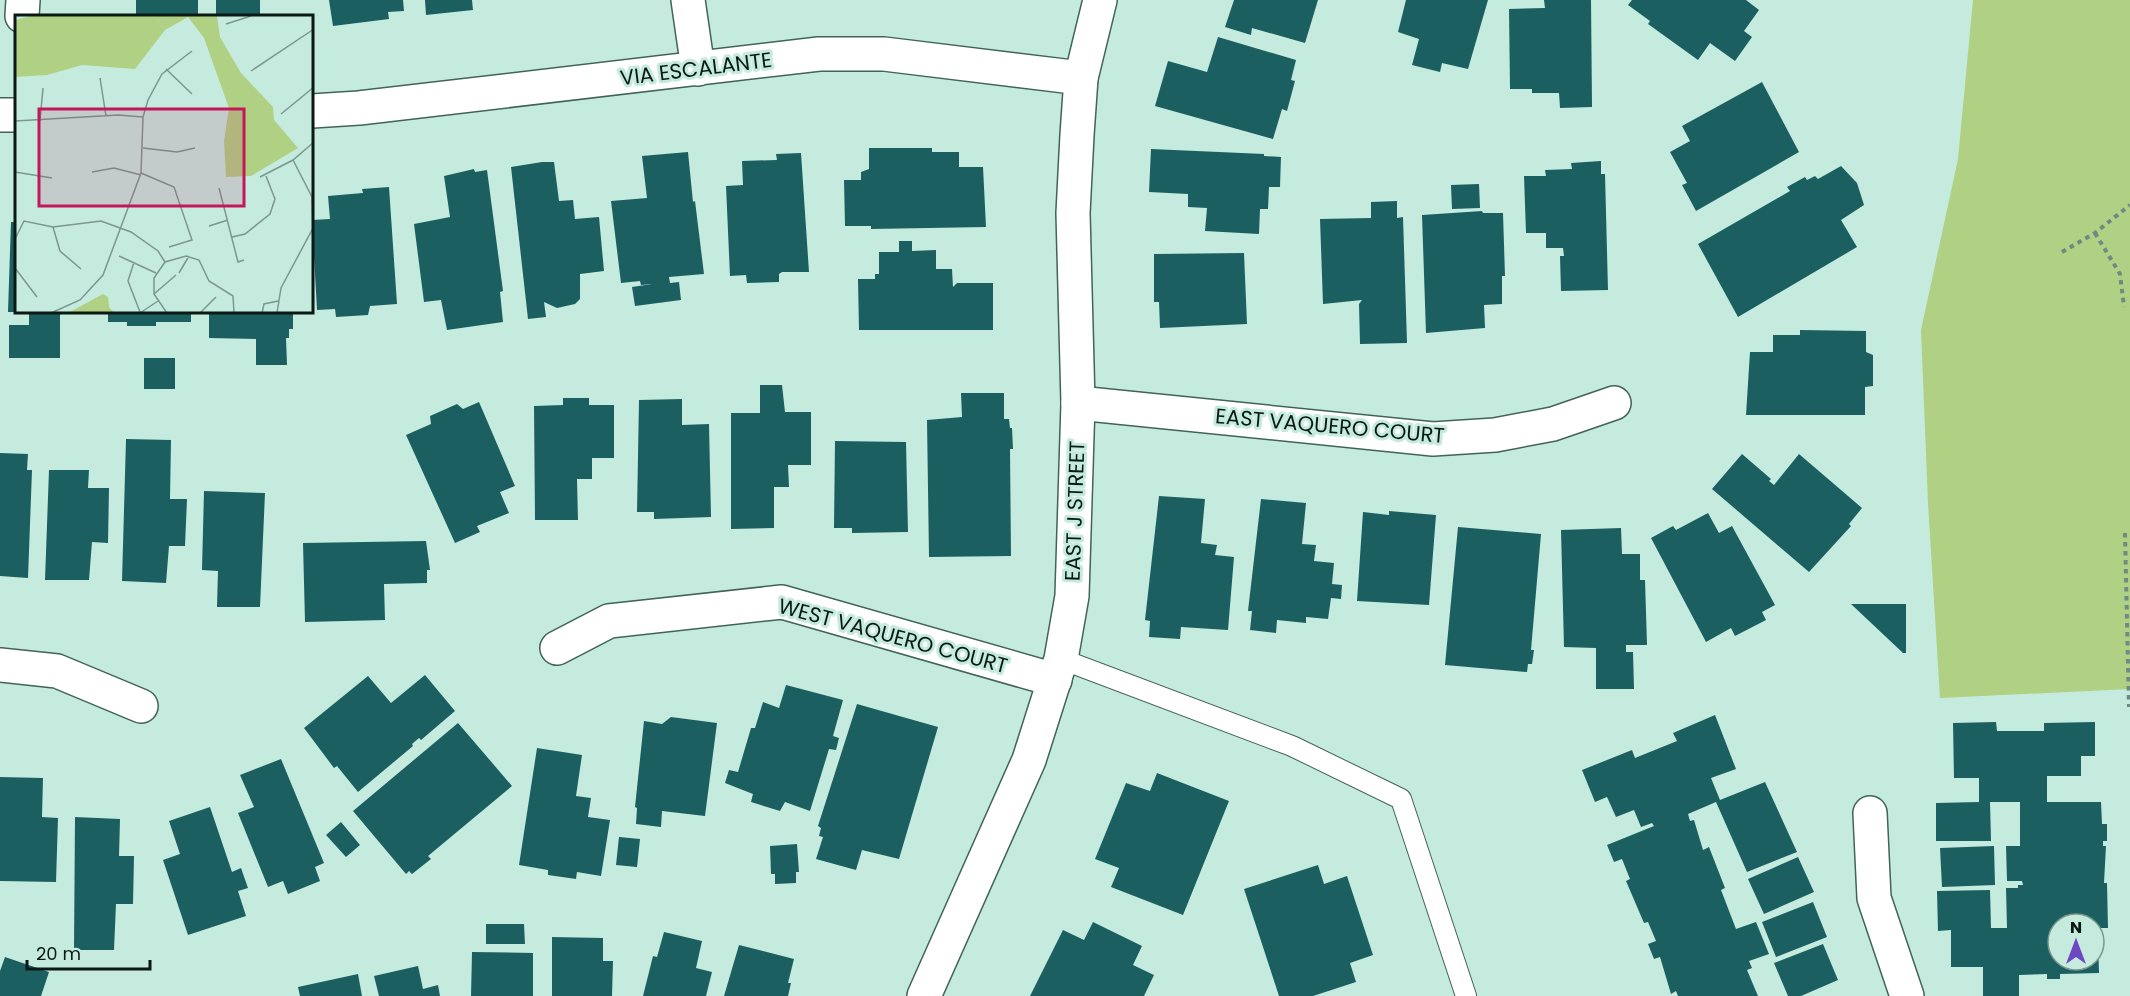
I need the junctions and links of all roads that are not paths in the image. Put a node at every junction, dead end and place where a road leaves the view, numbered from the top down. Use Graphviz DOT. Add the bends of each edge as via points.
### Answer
graph roads {
  1 [pos="688,0"];
  2 [pos="1100,0"];
  3 [pos="698,69"];
  4 [pos="1081,78"];
  5 [pos="314,111"];
  6 [pos="1078,403"];
  7 [pos="1614,403"];
  8 [pos="558,648"];
  9 [pos="0,665"];
  10 [pos="1058,669"];
  11 [pos="141,706"];
  12 [pos="1870,813"];
  13 [pos="924,996"];
  14 [pos="1466,996"];
  15 [pos="1908,996"];
  1 -- 3 [label="street"];
  2 -- 4 [label="street, EAST J STREET"];
  3 -- 4 [label="street, VIA ESCALANTE" via="819,54 884,54"];
  3 -- 5 [label="street, VIA ESCALANTE"];
  4 -- 6 [label="street, EAST J STREET" via="1073,213"];
  6 -- 7 [label="street, EAST VAQUERO COURT" via="1433,439 1495,435 1541,426"];
  6 -- 10 [label="street, EAST J STREET" via="1072,596"];
  8 -- 10 [label="street, WEST VAQUERO COURT" via="609,621 782,602"];
  9 -- 11 [label="street" via="57,671"];
  10 -- 13 [label="street, EAST J STREET" via="1029,760"];
  10 -- 14 [label="lane" via="1292,746 1401,799"];
  12 -- 15 [label="street" via="1874,898"];
}
